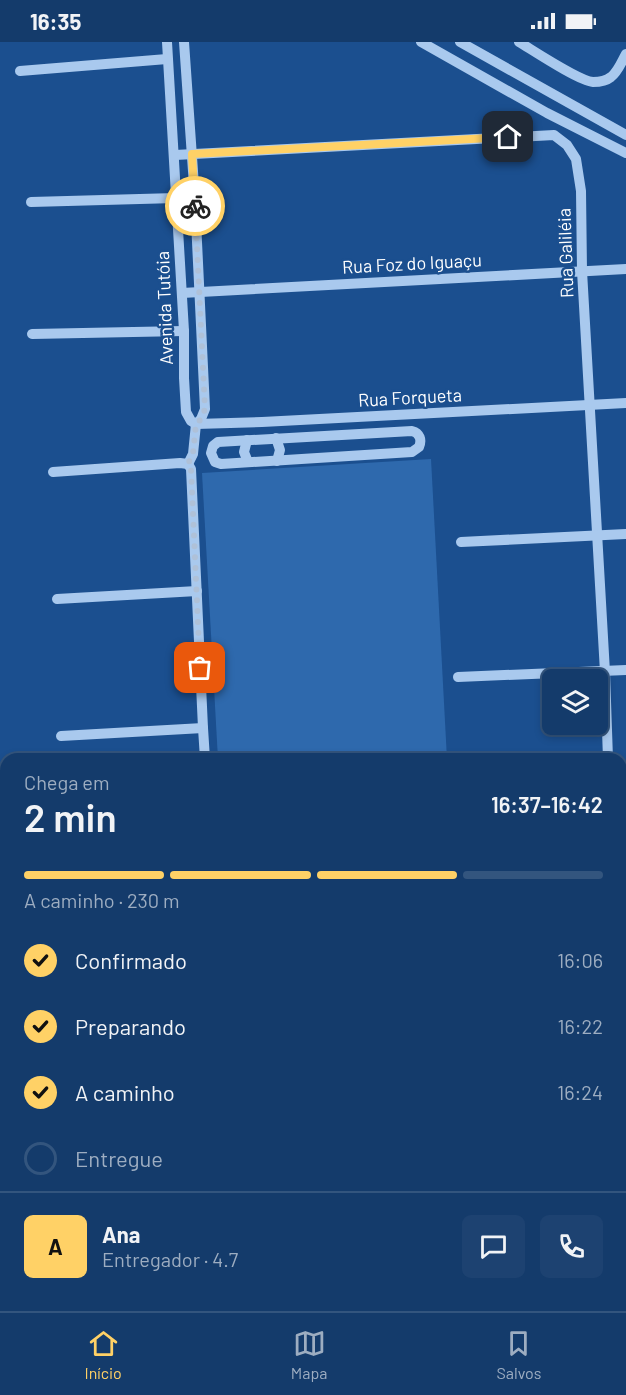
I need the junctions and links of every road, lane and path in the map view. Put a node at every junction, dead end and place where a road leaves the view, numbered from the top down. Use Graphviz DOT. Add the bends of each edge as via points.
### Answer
graph roads {
  1 [pos="167,42"];
  2 [pos="184,42"];
  3 [pos="421,42"];
  4 [pos="460,42"];
  5 [pos="521,42"];
  6 [pos="626,54"];
  7 [pos="168,59"];
  8 [pos="20,71"];
  9 [pos="596,118"];
  10 [pos="588,134"];
  11 [pos="626,135"];
  12 [pos="626,153"];
  13 [pos="192,154"];
  14 [pos="175,155"];
  15 [pos="176,198"];
  16 [pos="30,202"];
  17 [pos="626,269"];
  18 [pos="582,271"];
  19 [pos="200,292"];
  20 [pos="182,293"];
  21 [pos="184,331"];
  22 [pos="32,334"];
  23 [pos="626,404"];
  24 [pos="590,405"];
  25 [pos="262,422"];
  26 [pos="196,424"];
  27 [pos="276,438"];
  28 [pos="262,439"];
  29 [pos="247,440"];
  30 [pos="277,461"];
  31 [pos="248,462"];
  32 [pos="188,464"];
  33 [pos="53,472"];
  34 [pos="626,534"];
  35 [pos="597,535"];
  36 [pos="461,542"];
  37 [pos="197,591"];
  38 [pos="57,599"];
  39 [pos="605,669"];
  40 [pos="626,670"];
  41 [pos="608,672"];
  42 [pos="542,674"];
  43 [pos="458,677"];
  44 [pos="203,728"];
  45 [pos="607,735"];
  46 [pos="61,736"];
  47 [pos="205,753"];
  48 [pos="608,753"];
  1 -- 7 [label="street, Avenida Tutóia"];
  2 -- 13 [label="street, Avenida Tutóia"];
  3 -- 10 [label="street"];
  4 -- 9 [label="street"];
  5 -- 6 [label="street" via="591,82 609,79"];
  7 -- 8 [label="street"];
  7 -- 14 [label="street, Avenida Tutóia"];
  9 -- 10 [label="street"];
  9 -- 11 [label="street"];
  10 -- 12 [label="street"];
  13 -- 14 [label="street, Rua Galiléia"];
  13 -- 18 [label="street, Rua Galiléia" via="554,135 576,159 581,191"];
  13 -- 19 [label="street, Avenida Tutóia"];
  14 -- 15 [label="street, Avenida Tutóia"];
  15 -- 16 [label="street"];
  15 -- 20 [label="street, Avenida Tutóia"];
  17 -- 18 [label="street, Rua Foz do Iguaçu"];
  18 -- 19 [label="street, Rua Foz do Iguaçu"];
  18 -- 24 [label="street, Rua Galiléia"];
  19 -- 20 [label="street, Rua Foz do Iguaçu"];
  19 -- 26 [label="street, Avenida Tutóia" via="205,409"];
  20 -- 21 [label="street, Avenida Tutóia"];
  21 -- 22 [label="street"];
  21 -- 26 [label="street, Avenida Tutóia" via="186,412"];
  23 -- 24 [label="street, Rua Forqueta"];
  24 -- 25 [label="street, Rua Forqueta"];
  24 -- 35 [label="street, Rua Galiléia"];
  25 -- 26 [label="street, Rua Forqueta"];
  25 -- 28 [label="street"];
  26 -- 32 [label="street, Avenida Tutóia"];
  27 -- 28 [label="street"];
  27 -- 30 [label="street" via="280,450"];
  27 -- 30 [label="street" via="412,431 420,440 419,447 412,452"];
  28 -- 29 [label="street"];
  29 -- 31 [label="street" via="244,452"];
  29 -- 31 [label="street" via="218,441 211,453 218,464"];
  30 -- 31 [label="street"];
  32 -- 33 [label="street"];
  32 -- 37 [label="street, Avenida Tutóia"];
  34 -- 35 [label="street"];
  35 -- 36 [label="street"];
  35 -- 39 [label="street, Rua Galiléia"];
  37 -- 38 [label="street"];
  37 -- 44 [label="street, Avenida Tutóia"];
  40 -- 41 [label="street"];
  42 -- 43 [label="street"];
  44 -- 46 [label="street"];
  44 -- 47 [label="street, Avenida Tutóia"];
  45 -- 48 [label="street, Rua Galiléia"];
}
